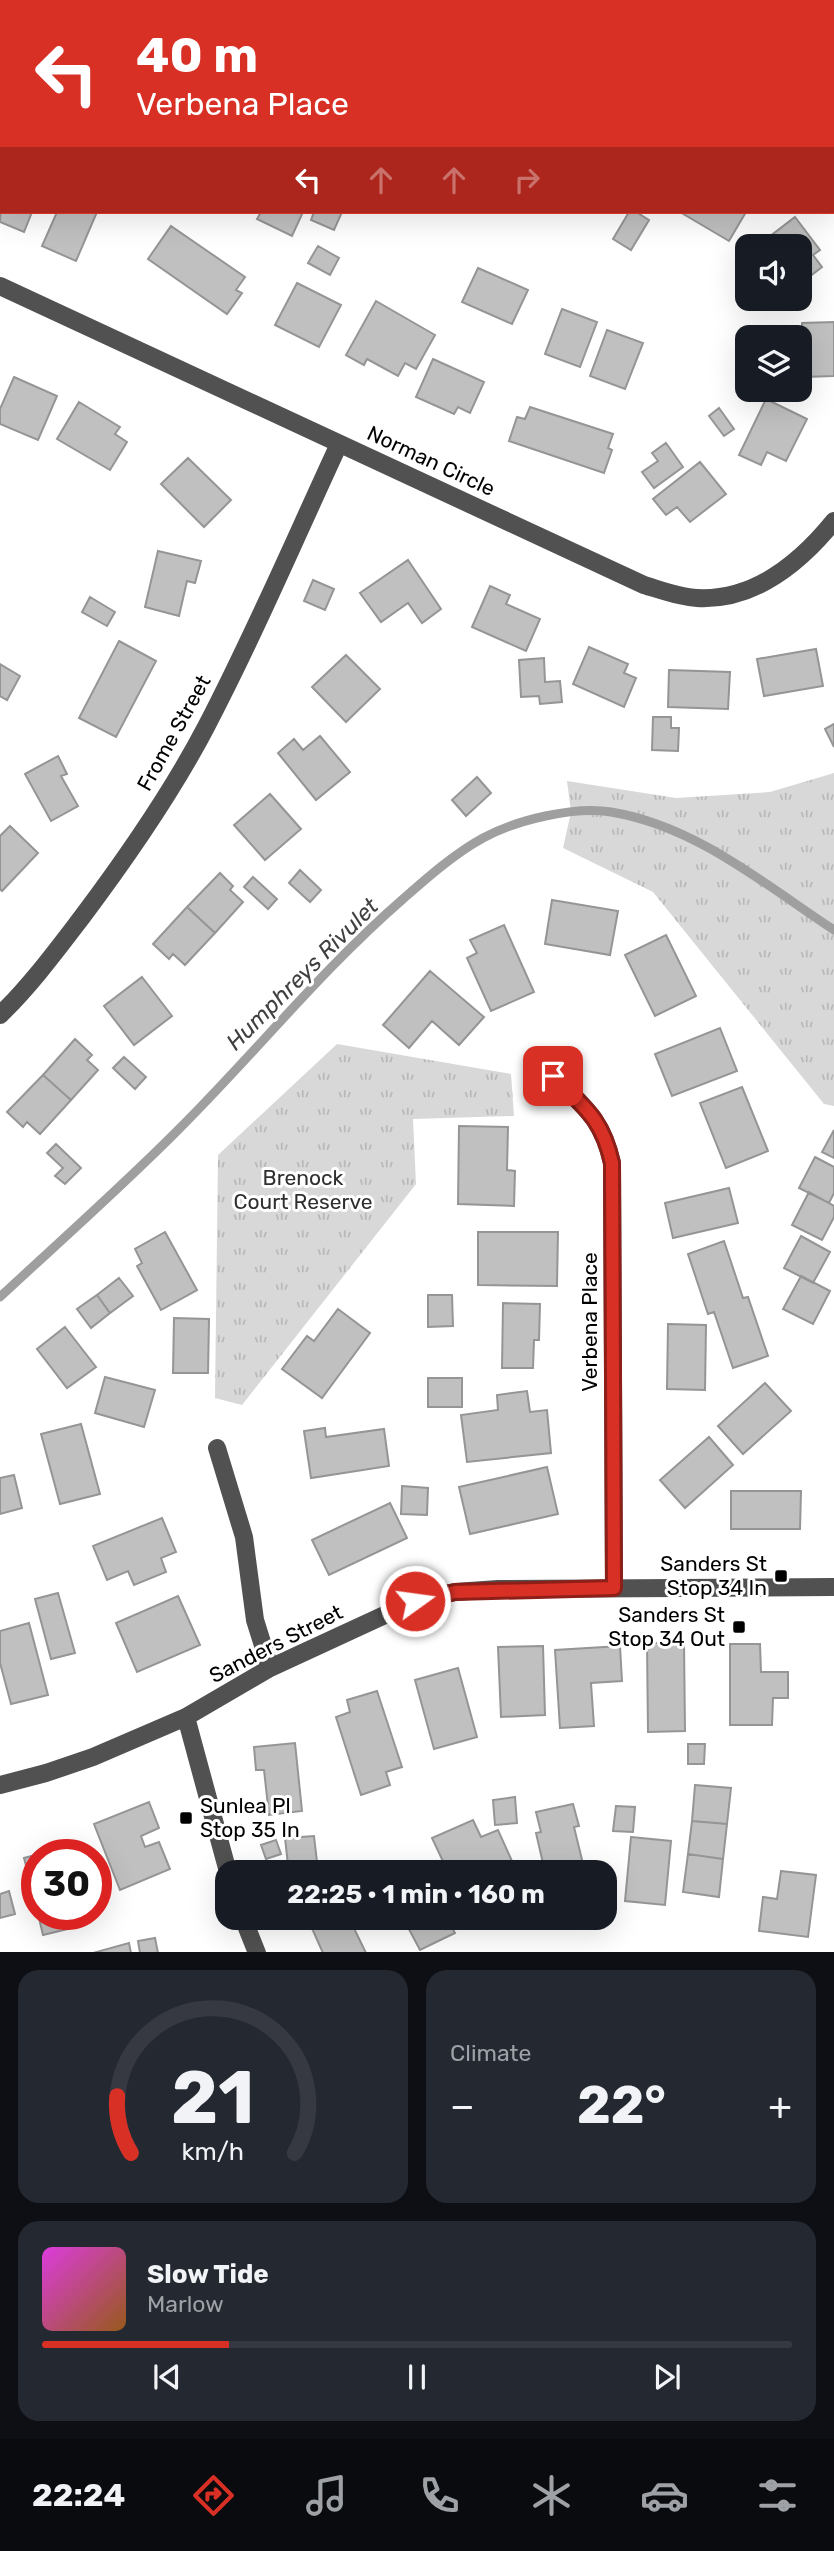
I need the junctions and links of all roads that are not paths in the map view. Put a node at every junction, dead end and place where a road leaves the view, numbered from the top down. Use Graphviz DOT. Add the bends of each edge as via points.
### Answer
graph roads {
  1 [pos="0,286"];
  2 [pos="339,444"];
  3 [pos="834,521"];
  4 [pos="0,1015"];
  5 [pos="553,1076"];
  6 [pos="217,1448"];
  7 [pos="834,1587"];
  8 [pos="614,1588"];
  9 [pos="270,1668"];
  10 [pos="186,1717"];
  11 [pos="0,1785"];
  12 [pos="225,1860"];
  13 [pos="248,1930"];
  14 [pos="257,1952"];
  1 -- 2 [label="street, Norman Circle"];
  2 -- 3 [label="street, Norman Circle" via="644,585 696,598 748,591 771,579 796,561"];
  2 -- 4 [label="street, Frome Street" via="230,680 168,793 116,872"];
  5 -- 8 [label="street, Verbena Place" via="593,1116 606,1138 612,1163"];
  6 -- 9 [label="street" via="244,1537 255,1620"];
  7 -- 8 [label="street, Sanders Street"];
  8 -- 9 [label="street, Sanders Street" via="455,1592 415,1601"];
  9 -- 10 [label="street, Sanders Street"];
  10 -- 11 [label="street, Sanders Street" via="93,1757"];
  10 -- 12 [label="street"];
  13 -- 14 [label="street"];
}
